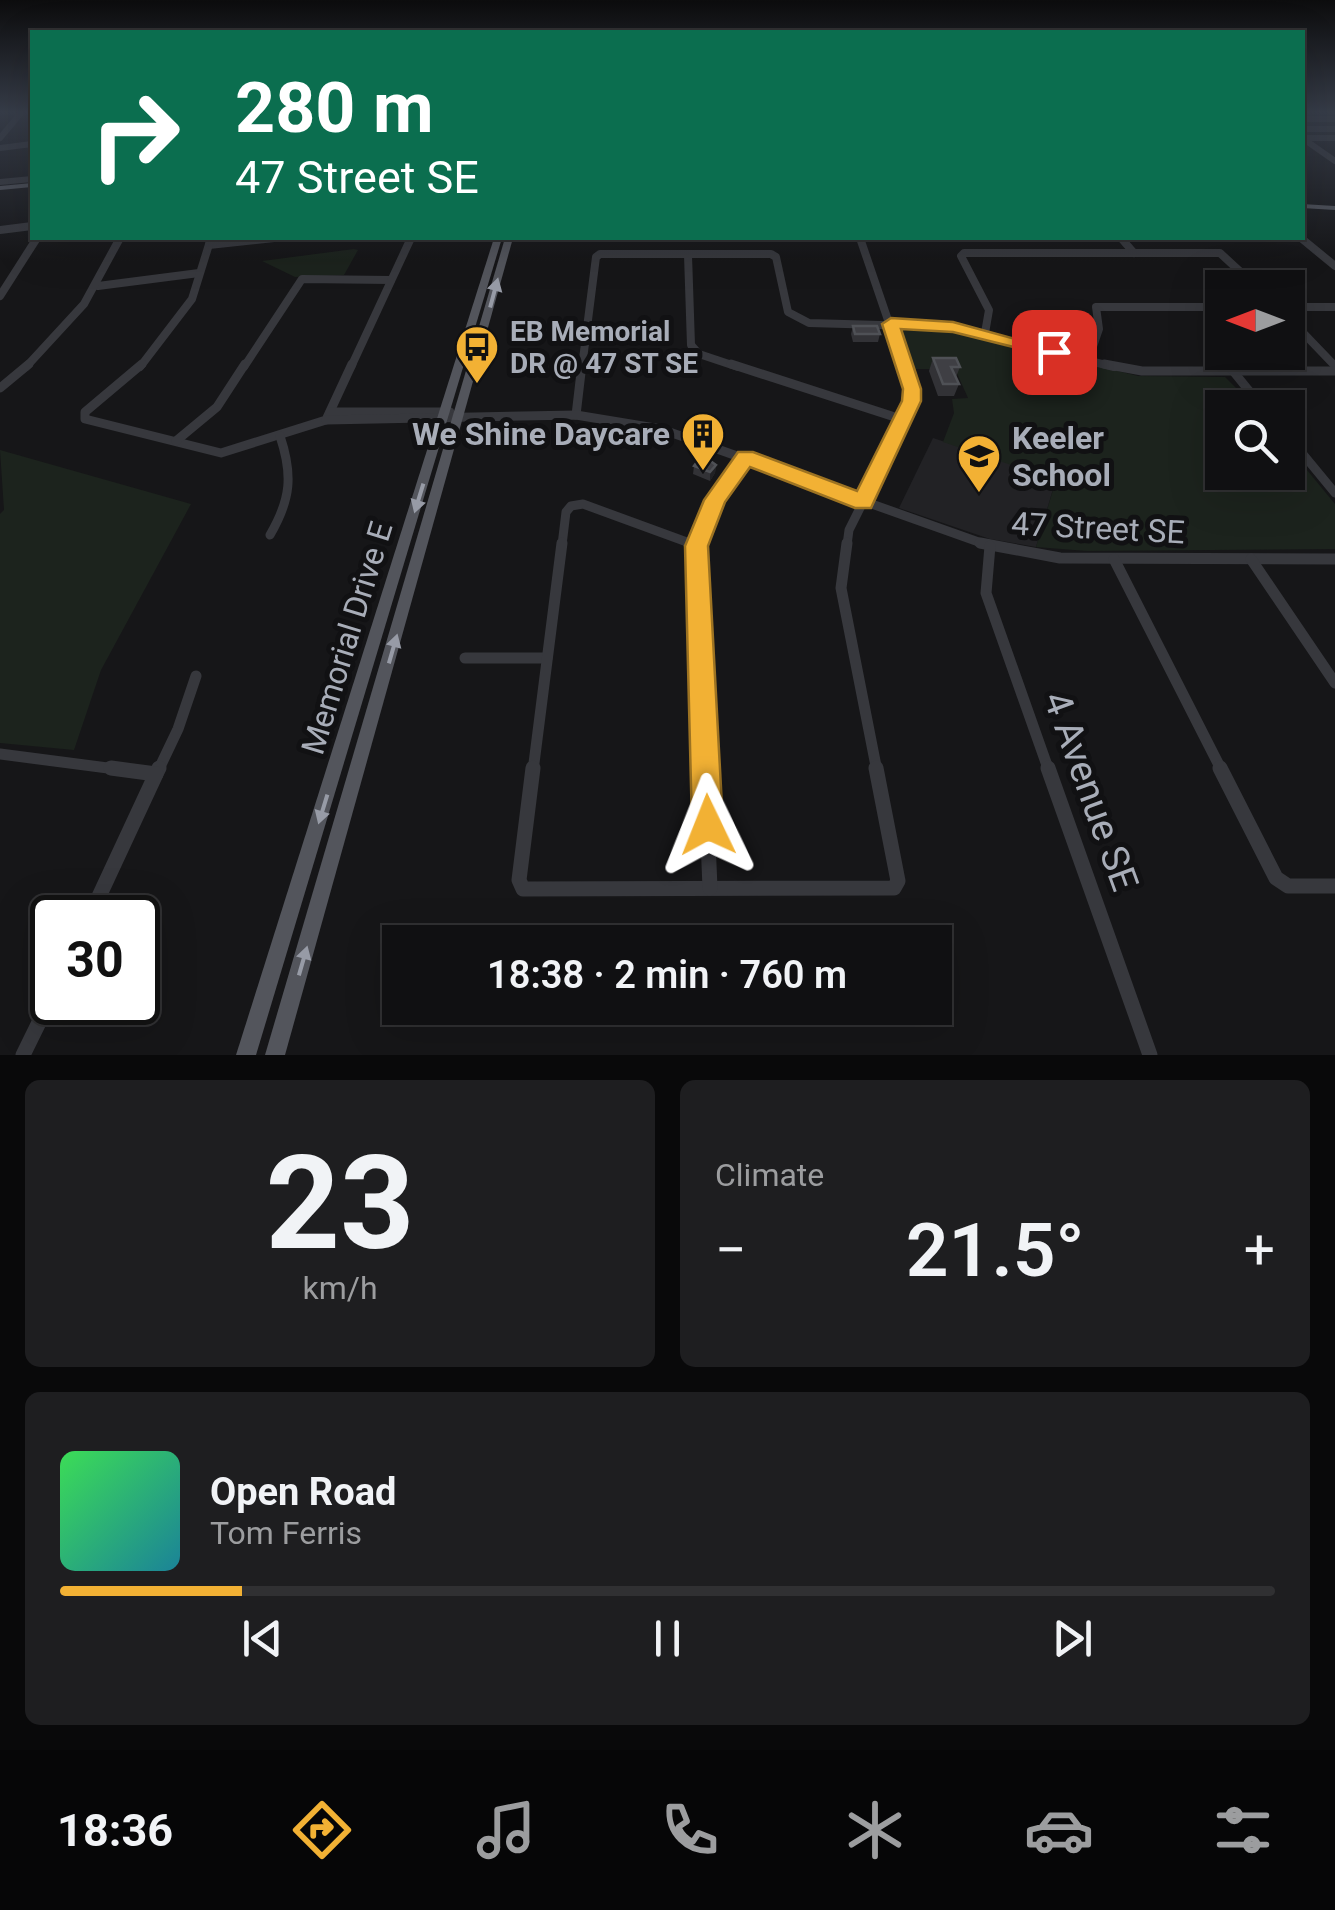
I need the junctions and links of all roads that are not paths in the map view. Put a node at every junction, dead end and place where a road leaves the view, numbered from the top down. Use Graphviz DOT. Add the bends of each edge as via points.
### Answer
graph roads {
  1 [pos="30,172"];
  2 [pos="13,181"];
  3 [pos="30,185"];
  4 [pos="30,185"];
  5 [pos="0,188"];
  6 [pos="1305,204"];
  7 [pos="1335,206"];
  8 [pos="30,226"];
  9 [pos="0,230"];
  10 [pos="37,240"];
  11 [pos="119,240"];
  12 [pos="242,240"];
  13 [pos="410,240"];
  14 [pos="497,240"];
  15 [pos="509,240"];
  16 [pos="861,240"];
  17 [pos="1123,240"];
  18 [pos="1304,240"];
  19 [pos="210,242"];
  20 [pos="1134,253"];
  21 [pos="688,255"];
  22 [pos="1335,266"];
  23 [pos="1238,270"];
  24 [pos="199,273"];
  25 [pos="391,280"];
  26 [pos="98,286"];
  27 [pos="0,296"];
  28 [pos="1335,306"];
  29 [pos="1205,307"];
  30 [pos="1305,307"];
  31 [pos="891,324"];
  32 [pos="984,332"];
  33 [pos="1305,335"];
  34 [pos="1088,361"];
  35 [pos="1335,368"];
  36 [pos="1233,372"];
  37 [pos="0,388"];
  38 [pos="1248,390"];
  39 [pos="450,415"];
  40 [pos="576,415"];
  41 [pos="328,416"];
  42 [pos="904,420"];
  43 [pos="280,436"];
  44 [pos="176,441"];
  45 [pos="745,457"];
  46 [pos="1305,457"];
  47 [pos="1335,493"];
  48 [pos="863,502"];
  49 [pos="270,534"];
  50 [pos="696,546"];
  51 [pos="990,546"];
  52 [pos="1114,559"];
  53 [pos="1252,559"];
  54 [pos="1335,559"];
  55 [pos="466,658"];
  56 [pos="547,658"];
  57 [pos="196,676"];
  58 [pos="1335,683"];
  59 [pos="1,756"];
  60 [pos="156,774"];
  61 [pos="1335,886"];
  62 [pos="710,888"];
  63 [pos="100,895"];
  64 [pos="38,1025"];
  65 [pos="24,1055"];
  66 [pos="246,1055"];
  67 [pos="276,1055"];
  68 [pos="1150,1055"];
  1 -- 2 [label="street"];
  2 -- 3 [label="street"];
  2 -- 5 [label="street"];
  4 -- 5 [label="main road"];
  6 -- 7 [label="main road"];
  8 -- 9 [label="street"];
  10 -- 27 [label="street"];
  11 -- 26 [label="street"];
  12 -- 19 [label="street"];
  13 -- 25 [label="street"];
  14 -- 39 [label="main road, Memorial Drive E"];
  39 -- 15 [label="main road, Memorial Drive E, one-way"];
  16 -- 31 [label="street"];
  17 -- 20 [label="street"];
  18 -- 22 [label="street"];
  19 -- 24 [label="street"];
  20 -- 23 [label="street" via="1220,253"];
  20 -- 32 [label="street" via="964,254 989,310"];
  21 -- 31 [label="street" via="770,254 788,312 796,318"];
  21 -- 40 [label="street" via="596,257"];
  21 -- 42 [label="street" via="692,345 699,354"];
  24 -- 26 [label="street"];
  24 -- 44 [label="street, 47 Street SE" via="192,299 136,372 85,412 85,419"];
  25 -- 41 [label="street"];
  25 -- 44 [label="street" via="302,279 217,407"];
  26 -- 37 [label="street" via="64,332"];
  28 -- 30 [label="street"];
  29 -- 34 [label="street" via="1096,307 1100,333"];
  31 -- 32 [label="street"];
  31 -- 42 [label="street" via="912,389"];
  32 -- 34 [label="street"];
  33 -- 35 [label="street"];
  34 -- 36 [label="street" via="1142,371"];
  35 -- 36 [label="street"];
  36 -- 38 [label="street"];
  39 -- 40 [label="street, 47 Street SE"];
  39 -- 41 [label="street, 47 Street SE"];
  39 -- 66 [label="main road, Memorial Drive E, one-way"];
  67 -- 39 [label="main road, Memorial Drive E, one-way"];
  40 -- 45 [label="street, 47 Street SE" via="662,429"];
  41 -- 43 [label="street, 47 Street SE"];
  42 -- 48 [label="street"];
  43 -- 44 [label="street, 47 Street SE" via="222,453"];
  43 -- 49 [label="street" via="293,488"];
  45 -- 48 [label="street, 47 Street SE"];
  45 -- 50 [label="street" via="715,500"];
  46 -- 47 [label="street"];
  48 -- 51 [label="street, 47 Street SE"];
  48 -- 62 [label="street" via="850,530 841,588 898,881 894,888"];
  50 -- 56 [label="street" via="583,504 570,506"];
  50 -- 62 [label="street"];
  51 -- 52 [label="street, 47 Street SE"];
  51 -- 68 [label="street, 4 Avenue SE" via="986,593"];
  52 -- 53 [label="street, 47 Street SE"];
  52 -- 61 [label="street" via="1276,878 1288,886"];
  53 -- 54 [label="street, 47 Street SE"];
  53 -- 58 [label="street"];
  55 -- 56 [label="street"];
  56 -- 62 [label="street" via="519,880 524,889"];
  57 -- 60 [label="street"];
  59 -- 60 [label="street"];
  60 -- 63 [label="street"];
  64 -- 65 [label="street"];
}
